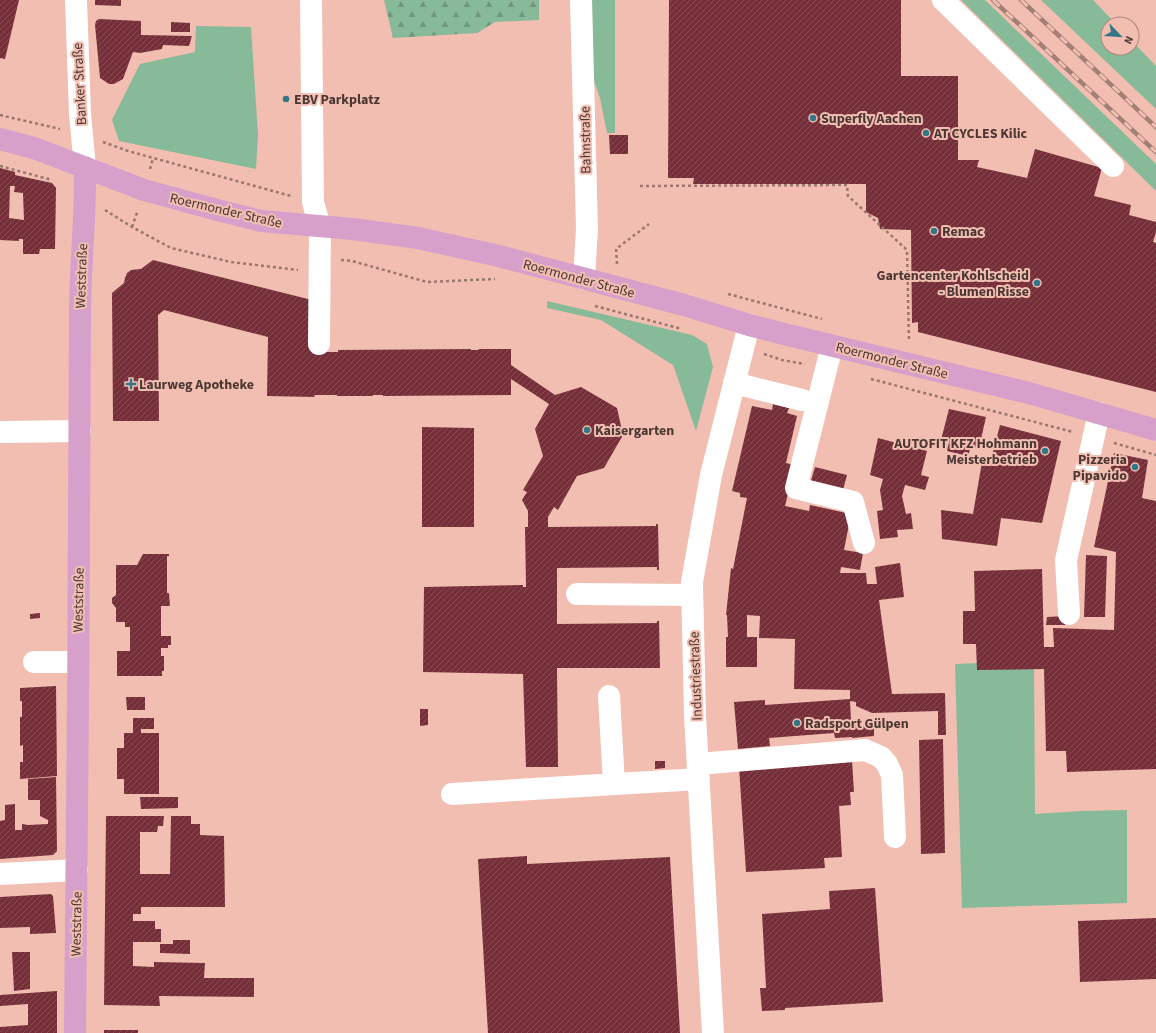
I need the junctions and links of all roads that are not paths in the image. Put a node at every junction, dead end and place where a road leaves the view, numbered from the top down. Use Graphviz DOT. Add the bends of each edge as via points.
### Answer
graph roads {
  1 [pos="76,0"];
  2 [pos="311,0"];
  3 [pos="581,0"];
  4 [pos="944,0"];
  5 [pos="0,139"];
  6 [pos="1113,166"];
  7 [pos="85,167"];
  8 [pos="320,227"];
  9 [pos="584,279"];
  10 [pos="749,325"];
  11 [pos="320,344"];
  12 [pos="832,346"];
  13 [pos="734,383"];
  14 [pos="802,400"];
  15 [pos="1099,413"];
  16 [pos="1156,430"];
  17 [pos="80,431"];
  18 [pos="0,432"];
  19 [pos="864,543"];
  20 [pos="577,594"];
  21 [pos="692,595"];
  22 [pos="1069,614"];
  23 [pos="34,662"];
  24 [pos="78,662"];
  25 [pos="609,696"];
  26 [pos="699,771"];
  27 [pos="614,784"];
  28 [pos="452,794"];
  29 [pos="895,837"];
  30 [pos="77,870"];
  31 [pos="0,874"];
  32 [pos="75,1033"];
  33 [pos="712,1033"];
  1 -- 7 [label="street, Banker Straße"];
  2 -- 8 [label="street" via="313,202"];
  3 -- 9 [label="street, Bahnstraße" via="586,229"];
  4 -- 6 [label="street"];
  5 -- 7 [label="main road, Roermonder Straße" via="34,148"];
  7 -- 8 [label="main road, Roermonder Straße" via="144,190 221,211 261,221"];
  7 -- 17 [label="main road, Weststraße" via="86,198 80,287"];
  8 -- 9 [label="main road, Roermonder Straße" via="418,238"];
  8 -- 11 [label="street"];
  9 -- 10 [label="main road, Roermonder Straße"];
  10 -- 12 [label="main road, Roermonder Straße"];
  10 -- 13 [label="street, Industriestraße"];
  12 -- 15 [label="main road, Roermonder Straße"];
  12 -- 19 [label="street" via="796,488 853,502"];
  13 -- 14 [label="street"];
  13 -- 21 [label="street, Industriestraße" via="709,482"];
  15 -- 16 [label="main road, Roermonder Straße"];
  15 -- 22 [label="street" via="1066,560"];
  17 -- 18 [label="street"];
  17 -- 24 [label="main road, Weststraße"];
  20 -- 21 [label="street"];
  21 -- 26 [label="street, Industriestraße"];
  23 -- 24 [label="street"];
  24 -- 30 [label="main road, Weststraße"];
  25 -- 27 [label="street"];
  26 -- 27 [label="street"];
  26 -- 29 [label="street" via="865,750 881,757 892,775"];
  26 -- 33 [label="street, Industriestraße"];
  27 -- 28 [label="street"];
  30 -- 31 [label="street"];
  30 -- 32 [label="main road, Weststraße"];
}
